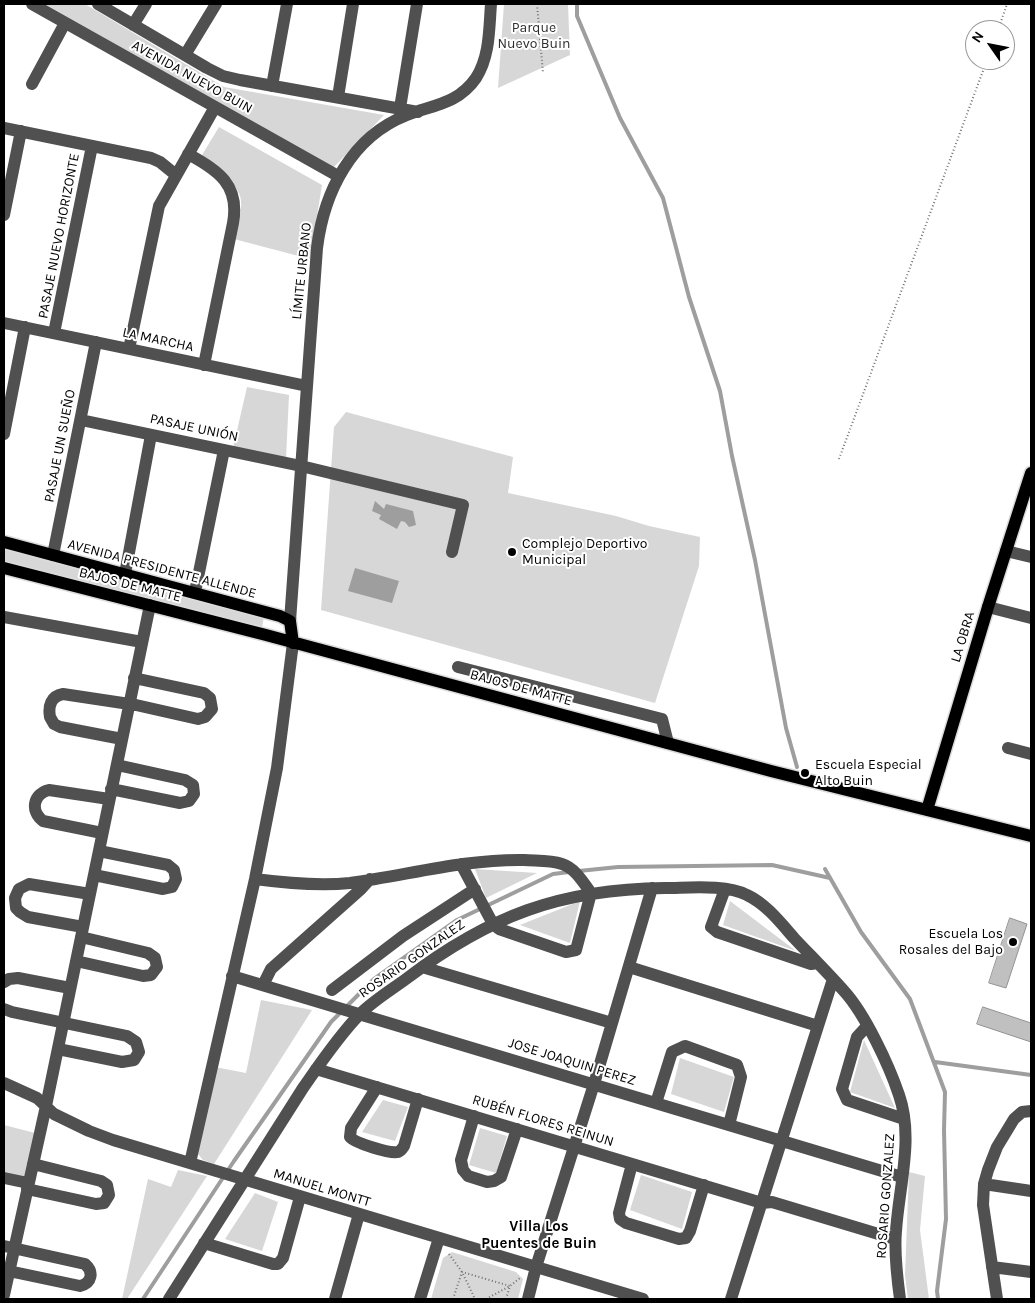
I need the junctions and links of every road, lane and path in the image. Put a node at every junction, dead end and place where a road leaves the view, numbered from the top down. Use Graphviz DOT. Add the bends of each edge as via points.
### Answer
graph roads {
  1 [pos="32,4"];
  2 [pos="98,4"];
  3 [pos="146,4"];
  4 [pos="216,4"];
  5 [pos="287,4"];
  6 [pos="353,4"];
  7 [pos="418,4"];
  8 [pos="491,4"];
  9 [pos="537,4"];
  10 [pos="1007,4"];
  11 [pos="1001,20"];
  12 [pos="66,23"];
  13 [pos="133,25"];
  14 [pos="185,55"];
  15 [pos="983,70"];
  16 [pos="543,73"];
  17 [pos="32,84"];
  18 [pos="272,86"];
  19 [pos="338,97"];
  20 [pos="215,107"];
  21 [pos="400,108"];
  22 [pos="418,112"];
  23 [pos="4,128"];
  24 [pos="21,131"];
  25 [pos="92,146"];
  26 [pos="188,154"];
  27 [pos="176,175"];
  28 [pos="338,176"];
  29 [pos="4,215"];
  30 [pos="4,323"];
  31 [pos="25,327"];
  32 [pos="54,333"];
  33 [pos="96,342"];
  34 [pos="129,349"];
  35 [pos="204,365"];
  36 [pos="307,386"];
  37 [pos="80,420"];
  38 [pos="4,434"];
  39 [pos="151,435"];
  40 [pos="224,450"];
  41 [pos="839,459"];
  42 [pos="301,466"];
  43 [pos="1031,473"];
  44 [pos="1027,498"];
  45 [pos="4,542"];
  46 [pos="1006,551"];
  47 [pos="452,552"];
  48 [pos="53,555"];
  49 [pos="1031,557"];
  50 [pos="4,568"];
  51 [pos="125,574"];
  52 [pos="195,592"];
  53 [pos="150,605"];
  54 [pos="988,607"];
  55 [pos="4,617"];
  56 [pos="1031,618"];
  57 [pos="290,621"];
  58 [pos="142,642"];
  59 [pos="293,643"];
  60 [pos="458,667"];
  61 [pos="134,678"];
  62 [pos="129,704"];
  63 [pos="122,739"];
  64 [pos="668,743"];
  65 [pos="1008,748"];
  66 [pos="1031,754"];
  67 [pos="116,765"];
  68 [pos="110,794"];
  69 [pos="927,810"];
  70 [pos="102,833"];
  71 [pos="1031,836"];
  72 [pos="99,851"];
  73 [pos="461,864"];
  74 [pos="94,875"];
  75 [pos="255,879"];
  76 [pos="370,879"];
  77 [pos="652,888"];
  78 [pos="474,889"];
  79 [pos="725,889"];
  80 [pos="591,893"];
  81 [pos="90,894"];
  82 [pos="493,924"];
  83 [pos="82,932"];
  84 [pos="76,961"];
  85 [pos="818,964"];
  86 [pos="422,967"];
  87 [pos="629,967"];
  88 [pos="232,976"];
  89 [pos="833,979"];
  90 [pos="4,982"];
  91 [pos="263,985"];
  92 [pos="70,988"];
  93 [pos="332,990"];
  94 [pos="4,1009"];
  95 [pos="355,1012"];
  96 [pos="63,1023"];
  97 [pos="612,1023"];
  98 [pos="818,1026"];
  99 [pos="867,1026"];
  100 [pos="58,1049"];
  101 [pos="316,1069"];
  102 [pos="4,1083"];
  103 [pos="594,1084"];
  104 [pos="377,1087"];
  105 [pos="418,1099"];
  106 [pos="656,1103"];
  107 [pos="46,1106"];
  108 [pos="1027,1112"];
  109 [pos="474,1116"];
  110 [pos="904,1118"];
  111 [pos="728,1125"];
  112 [pos="517,1129"];
  113 [pos="782,1141"];
  114 [pos="574,1146"];
  115 [pos="190,1163"];
  116 [pos="33,1164"];
  117 [pos="632,1164"];
  118 [pos="902,1177"];
  119 [pos="4,1178"];
  120 [pos="240,1179"];
  121 [pos="984,1184"];
  122 [pos="704,1185"];
  123 [pos="28,1186"];
  124 [pos="1031,1191"];
  125 [pos="300,1197"];
  126 [pos="762,1202"];
  127 [pos="360,1214"];
  128 [pos="895,1239"];
  129 [pos="204,1243"];
  130 [pos="437,1244"];
  131 [pos="9,1247"];
  132 [pos="992,1267"];
  133 [pos="6,1271"];
  134 [pos="462,1272"];
  135 [pos="534,1272"];
  136 [pos="1031,1272"];
  137 [pos="510,1286"];
  138 [pos="4,1295"];
  139 [pos="169,1299"];
  140 [pos="334,1299"];
  141 [pos="420,1299"];
  142 [pos="453,1299"];
  143 [pos="475,1299"];
  144 [pos="486,1299"];
  145 [pos="506,1299"];
  146 [pos="528,1299"];
  147 [pos="643,1299"];
  148 [pos="731,1299"];
  149 [pos="900,1299"];
  150 [pos="997,1299"];
  1 -- 12 [label="street, AVENIDA NUEVO BUIN"];
  2 -- 13 [label="street, AVENIDA NUEVO BUIN"];
  3 -- 13 [label="street"];
  4 -- 14 [label="street"];
  5 -- 18 [label="street"];
  6 -- 19 [label="street"];
  7 -- 21 [label="street"];
  8 -- 22 [label="street, LÍMITE URBANO" via="487,50 477,76 453,99"];
  9 -- 16 [label="path"];
  10 -- 11 [label="path"];
  12 -- 17 [label="street"];
  12 -- 20 [label="street, AVENIDA NUEVO BUIN"];
  13 -- 14 [label="street, AVENIDA NUEVO BUIN"];
  14 -- 18 [label="street, AVENIDA NUEVO BUIN" via="223,76"];
  15 -- 41 [label="path"];
  18 -- 19 [label="street, AVENIDA NUEVO BUIN"];
  19 -- 21 [label="street, AVENIDA NUEVO BUIN"];
  20 -- 26 [label="street"];
  20 -- 28 [label="street, AVENIDA NUEVO BUIN"];
  21 -- 22 [label="street, AVENIDA NUEVO BUIN"];
  22 -- 28 [label="street, LÍMITE URBANO" via="397,119 371,137 353,154"];
  23 -- 24 [label="street"];
  24 -- 25 [label="street"];
  24 -- 29 [label="street"];
  25 -- 27 [label="street" via="152,158"];
  25 -- 32 [label="street, PASAJE NUEVO HORIZONTE"];
  26 -- 27 [label="street"];
  26 -- 35 [label="street" via="225,180 235,205"];
  27 -- 34 [label="street" via="157,213"];
  28 -- 36 [label="street, LÍMITE URBANO" via="319,230"];
  30 -- 31 [label="street, LA MARCHA"];
  31 -- 32 [label="street, LA MARCHA"];
  31 -- 38 [label="street"];
  32 -- 33 [label="street, LA MARCHA"];
  33 -- 34 [label="street, LA MARCHA"];
  33 -- 37 [label="street, PASAJE UN SUEÑO"];
  34 -- 35 [label="street, LA MARCHA"];
  35 -- 36 [label="street, LA MARCHA"];
  36 -- 42 [label="street, LÍMITE URBANO"];
  37 -- 39 [label="street, PASAJE UNIÓN"];
  37 -- 48 [label="street, PASAJE UN SUEÑO"];
  39 -- 40 [label="street, PASAJE UNIÓN"];
  39 -- 51 [label="street"];
  40 -- 42 [label="street, PASAJE UNIÓN"];
  40 -- 52 [label="street"];
  42 -- 47 [label="street, PASAJE UNIÓN" via="463,505"];
  42 -- 57 [label="street, LÍMITE URBANO"];
  43 -- 44 [label="main road, LA OBRA"];
  44 -- 46 [label="main road, LA OBRA"];
  45 -- 48 [label="main road, AVENIDA PRESIDENTE ALLENDE"];
  46 -- 49 [label="street"];
  46 -- 54 [label="main road, LA OBRA"];
  48 -- 51 [label="main road, AVENIDA PRESIDENTE ALLENDE"];
  50 -- 53 [label="main road, BAJOS DE MATTE"];
  51 -- 52 [label="main road, AVENIDA PRESIDENTE ALLENDE"];
  52 -- 57 [label="main road, AVENIDA PRESIDENTE ALLENDE"];
  53 -- 58 [label="street"];
  53 -- 59 [label="main road, BAJOS DE MATTE"];
  54 -- 56 [label="street"];
  54 -- 69 [label="main road, LA OBRA"];
  55 -- 58 [label="street"];
  57 -- 59 [label="main road"];
  58 -- 61 [label="street"];
  59 -- 64 [label="main road, BAJOS DE MATTE"];
  59 -- 75 [label="street" via="276,768"];
  60 -- 64 [label="street" via="662,719"];
  61 -- 62 [label="street"];
  61 -- 62 [label="street" via="204,693 210,698 212,709 205,717 198,718"];
  62 -- 63 [label="street"];
  62 -- 63 [label="street" via="63,694 56,696 51,704 50,718 57,726"];
  63 -- 67 [label="street"];
  64 -- 69 [label="main road, BAJOS DE MATTE"];
  65 -- 66 [label="street"];
  67 -- 68 [label="street"];
  67 -- 68 [label="street" via="185,780 193,785 194,794 189,802 180,803"];
  68 -- 70 [label="street"];
  68 -- 70 [label="street" via="49,790 40,793 34,805 36,814 43,821"];
  69 -- 71 [label="main road, BAJOS DE MATTE"];
  70 -- 72 [label="street"];
  72 -- 74 [label="street"];
  72 -- 74 [label="street" via="168,865 174,870 176,879 172,887 163,889"];
  73 -- 76 [label="street"];
  73 -- 78 [label="street"];
  73 -- 80 [label="street" via="495,860 564,864 576,873"];
  74 -- 81 [label="street"];
  75 -- 76 [label="street" via="297,883 349,883"];
  75 -- 88 [label="street"];
  76 -- 91 [label="street" via="271,969"];
  77 -- 79 [label="street, ROSARIO GONZALEZ"];
  77 -- 80 [label="street, ROSARIO GONZALEZ"];
  77 -- 87 [label="street"];
  78 -- 82 [label="street"];
  78 -- 93 [label="street" via="403,936"];
  79 -- 85 [label="street, ROSARIO GONZALEZ" via="746,894 764,905"];
  79 -- 85 [label="street" via="712,927 717,932"];
  80 -- 82 [label="street, ROSARIO GONZALEZ" via="547,902"];
  80 -- 82 [label="street" via="576,950 566,952"];
  81 -- 83 [label="street"];
  81 -- 83 [label="street" via="29,884 20,888 15,898 16,908 24,915"];
  82 -- 86 [label="street, ROSARIO GONZALEZ"];
  83 -- 84 [label="street"];
  83 -- 84 [label="street" via="148,953 155,958 157,966 151,975 143,976"];
  84 -- 92 [label="street"];
  85 -- 89 [label="street, ROSARIO GONZALEZ"];
  86 -- 95 [label="street, ROSARIO GONZALEZ"];
  86 -- 97 [label="street"];
  87 -- 97 [label="street"];
  87 -- 98 [label="street"];
  88 -- 91 [label="street, JOSE JOAQUIN PEREZ"];
  88 -- 115 [label="street"];
  89 -- 98 [label="street"];
  89 -- 99 [label="street, ROSARIO GONZALEZ" via="846,992"];
  90 -- 92 [label="street" via="18,978"];
  91 -- 95 [label="street, JOSE JOAQUIN PEREZ"];
  92 -- 96 [label="street"];
  94 -- 96 [label="street"];
  95 -- 101 [label="street, ROSARIO GONZALEZ"];
  95 -- 103 [label="street, JOSE JOAQUIN PEREZ"];
  96 -- 100 [label="street"];
  96 -- 100 [label="street" via="127,1036 136,1042 139,1052 134,1060 122,1062"];
  97 -- 103 [label="street"];
  98 -- 113 [label="street"];
  99 -- 110 [label="street, ROSARIO GONZALEZ" via="890,1072"];
  99 -- 110 [label="street" via="857,1037 842,1090 847,1100"];
  100 -- 107 [label="street"];
  101 -- 104 [label="street, RUBÉN FLORES REINUN"];
  101 -- 120 [label="street, ROSARIO GONZALEZ"];
  102 -- 107 [label="street, MANUEL MONTT" via="37,1098"];
  103 -- 106 [label="street, JOSE JOAQUIN PEREZ"];
  103 -- 114 [label="street"];
  104 -- 105 [label="street, RUBÉN FLORES REINUN"];
  104 -- 105 [label="street" via="351,1128 350,1136 356,1142 392,1152 400,1151"];
  105 -- 109 [label="street, RUBÉN FLORES REINUN"];
  106 -- 111 [label="street, JOSE JOAQUIN PEREZ"];
  106 -- 111 [label="street" via="672,1052 685,1046 736,1065 741,1077"];
  107 -- 115 [label="street, MANUEL MONTT" via="54,1114 100,1136"];
  107 -- 116 [label="street"];
  108 -- 121 [label="street" via="1014,1119 997,1147"];
  109 -- 112 [label="street, RUBÉN FLORES REINUN"];
  109 -- 112 [label="street" via="461,1164 465,1174 471,1177 491,1182 501,1177"];
  110 -- 118 [label="street, ROSARIO GONZALEZ"];
  111 -- 113 [label="street, JOSE JOAQUIN PEREZ"];
  112 -- 114 [label="street, RUBÉN FLORES REINUN"];
  113 -- 118 [label="street, JOSE JOAQUIN PEREZ"];
  113 -- 126 [label="street"];
  114 -- 117 [label="street, RUBÉN FLORES REINUN"];
  114 -- 135 [label="street"];
  115 -- 120 [label="street, MANUEL MONTT"];
  116 -- 123 [label="street"];
  116 -- 123 [label="street" via="102,1181 108,1185 109,1195 104,1203 96,1204"];
  117 -- 122 [label="street, RUBÉN FLORES REINUN"];
  117 -- 122 [label="street" via="620,1219 679,1239 686,1238 690,1231"];
  118 -- 128 [label="street, ROSARIO GONZALEZ"];
  119 -- 123 [label="street"];
  120 -- 125 [label="street, MANUEL MONTT"];
  120 -- 129 [label="street, ROSARIO GONZALEZ"];
  121 -- 124 [label="street"];
  121 -- 132 [label="street" via="983,1205"];
  122 -- 126 [label="street, RUBÉN FLORES REINUN"];
  123 -- 131 [label="street"];
  125 -- 127 [label="street, MANUEL MONTT"];
  125 -- 129 [label="street" via="283,1258 278,1264"];
  126 -- 128 [label="street, RUBÉN FLORES REINUN" via="772,1202"];
  126 -- 148 [label="street"];
  127 -- 130 [label="street, MANUEL MONTT"];
  127 -- 140 [label="street"];
  128 -- 149 [label="street, ROSARIO GONZALEZ"];
  129 -- 139 [label="street, ROSARIO GONZALEZ"];
  130 -- 134 [label="path" via="449,1253"];
  130 -- 135 [label="street, MANUEL MONTT"];
  130 -- 141 [label="street"];
  131 -- 133 [label="street"];
  131 -- 133 [label="street" via="84,1264 90,1269 91,1277 80,1286"];
  132 -- 136 [label="street"];
  132 -- 150 [label="street"];
  133 -- 138 [label="street"];
  134 -- 137 [label="path"];
  134 -- 142 [label="path"];
  134 -- 143 [label="path"];
  135 -- 137 [label="path" via="523,1275"];
  135 -- 146 [label="street"];
  135 -- 147 [label="street, MANUEL MONTT"];
  137 -- 144 [label="path"];
  137 -- 145 [label="path"];
}
